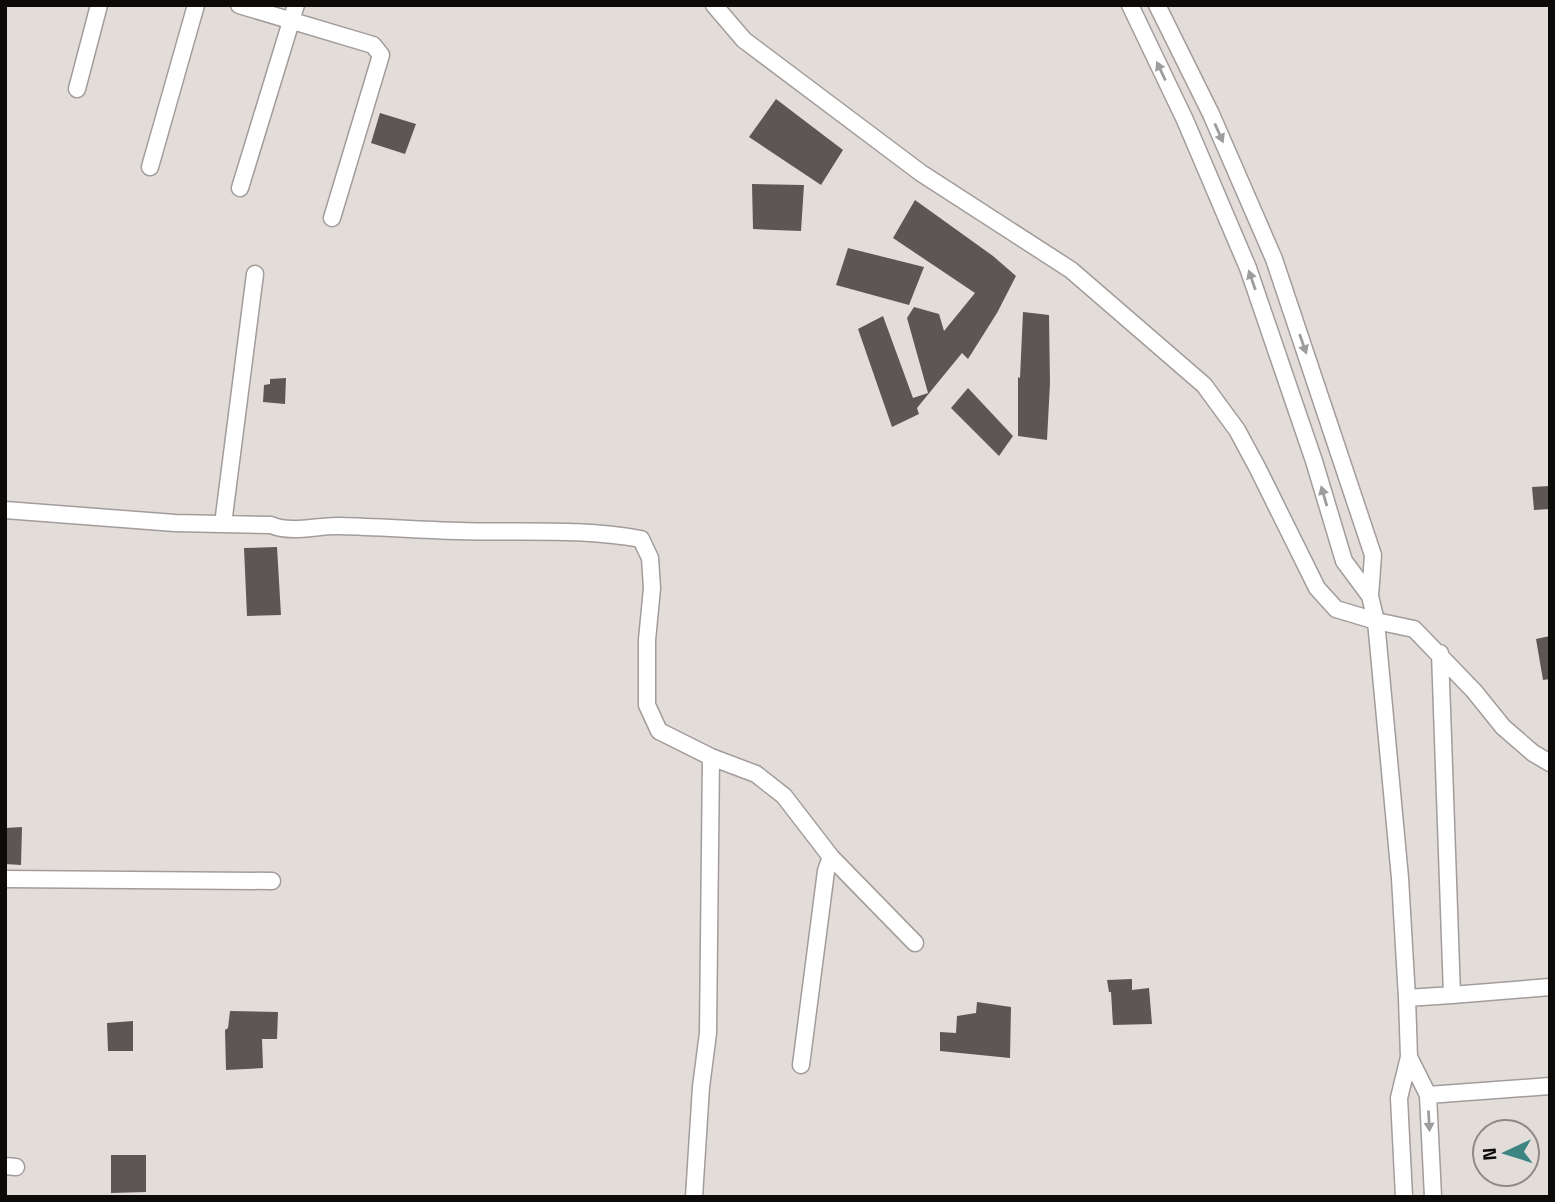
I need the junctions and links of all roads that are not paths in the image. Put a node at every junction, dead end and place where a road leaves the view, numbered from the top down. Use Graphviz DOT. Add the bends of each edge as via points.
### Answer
graph roads {
  1 [pos="99,5"];
  2 [pos="196,5"];
  3 [pos="239,5"];
  4 [pos="714,5"];
  5 [pos="1130,5"];
  6 [pos="1157,5"];
  7 [pos="293,13"];
  8 [pos="77,89"];
  9 [pos="150,167"];
  10 [pos="240,188"];
  11 [pos="332,218"];
  12 [pos="255,274"];
  13 [pos="5,510"];
  14 [pos="223,524"];
  15 [pos="1370,596"];
  16 [pos="1376,621"];
  17 [pos="1440,653"];
  18 [pos="711,757"];
  19 [pos="1550,763"];
  20 [pos="831,857"];
  21 [pos="5,879"];
  22 [pos="272,881"];
  23 [pos="915,943"];
  24 [pos="1550,987"];
  25 [pos="1452,995"];
  26 [pos="1408,998"];
  27 [pos="1409,1058"];
  28 [pos="801,1065"];
  29 [pos="1550,1086"];
  30 [pos="1428,1095"];
  31 [pos="694,1197"];
  32 [pos="1404,1197"];
  33 [pos="1433,1197"];
  1 -- 8 [label="street"];
  2 -- 9 [label="street"];
  3 -- 7 [label="street"];
  4 -- 16 [label="street" via="744,40 921,173 1070,270 1204,385 1244,443 1317,588 1336,609"];
  15 -- 5 [label="street, one-way" via="1344,561 1248,268"];
  6 -- 15 [label="street, one-way" via="1274,259 1373,555"];
  7 -- 10 [label="street"];
  7 -- 11 [label="street" via="373,45 381,55"];
  12 -- 14 [label="street"];
  13 -- 14 [label="street"];
  14 -- 18 [label="street" via="281,529 527,530 641,539 650,558 652,588 647,705 659,731"];
  15 -- 16 [label="street"];
  16 -- 17 [label="street" via="1414,629"];
  16 -- 26 [label="street"];
  17 -- 19 [label="street" via="1503,727"];
  17 -- 25 [label="street"];
  18 -- 20 [label="street" via="756,774 784,796"];
  18 -- 31 [label="street" via="708,1033"];
  20 -- 23 [label="street"];
  20 -- 28 [label="street"];
  21 -- 22 [label="street"];
  24 -- 25 [label="street"];
  25 -- 26 [label="street"];
  26 -- 27 [label="street"];
  27 -- 30 [label="street"];
  27 -- 32 [label="street" via="1399,1098"];
  29 -- 30 [label="street"];
  30 -- 33 [label="street, one-way"];
}
